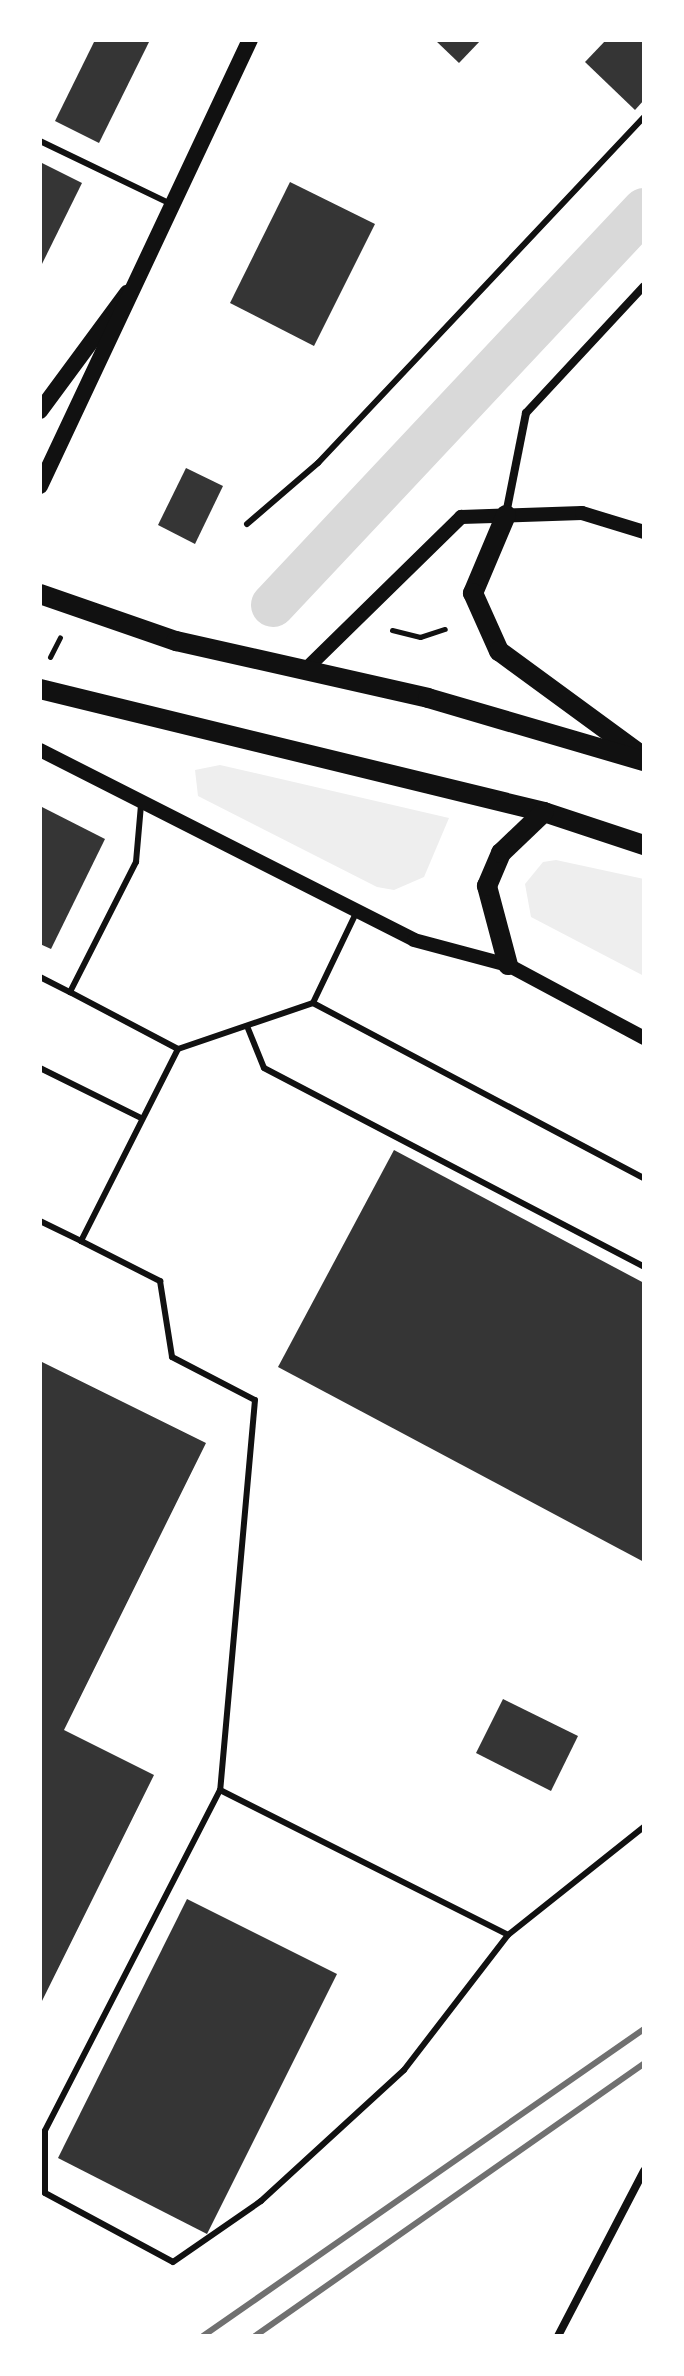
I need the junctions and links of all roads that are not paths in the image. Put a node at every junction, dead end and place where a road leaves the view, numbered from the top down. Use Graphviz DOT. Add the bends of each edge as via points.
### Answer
graph roads {
  1 [pos="250,40"];
  2 [pos="644,117"];
  3 [pos="40,141"];
  4 [pos="175,206"];
  5 [pos="149,262"];
  6 [pos="644,286"];
  7 [pos="40,411"];
  8 [pos="40,486"];
  9 [pos="506,515"];
  10 [pos="247,524"];
  11 [pos="644,532"];
  12 [pos="40,594"];
  13 [pos="305,670"];
  14 [pos="40,689"];
  15 [pos="40,750"];
  16 [pos="644,759"];
  17 [pos="141,803"];
  18 [pos="544,812"];
  19 [pos="644,845"];
  20 [pos="357,911"];
  21 [pos="508,965"];
  22 [pos="40,977"];
  23 [pos="70,992"];
  24 [pos="313,1003"];
  25 [pos="247,1026"];
  26 [pos="644,1038"];
  27 [pos="178,1049"];
  28 [pos="40,1068"];
  29 [pos="141,1118"];
  30 [pos="644,1178"];
  31 [pos="40,1221"];
  32 [pos="81,1241"];
  33 [pos="644,1267"];
  34 [pos="220,1790"];
  35 [pos="644,1827"];
  36 [pos="508,1935"];
  37 [pos="644,2171"];
  38 [pos="558,2336"];
  1 -- 4 [label="main road"];
  2 -- 10 [label="lane" via="318,463"];
  3 -- 4 [label="lane"];
  4 -- 5 [label="main road"];
  5 -- 7 [label="main road"];
  5 -- 8 [label="main road"];
  6 -- 9 [label="street" via="526,413"];
  9 -- 11 [label="street" via="582,513"];
  9 -- 13 [label="street" via="461,517"];
  9 -- 16 [label="main road" via="473,593 499,651"];
  12 -- 13 [label="main road" via="176,641"];
  13 -- 16 [label="main road"];
  14 -- 18 [label="main road"];
  15 -- 17 [label="street"];
  17 -- 20 [label="street"];
  17 -- 23 [label="lane" via="136,862"];
  18 -- 19 [label="main road"];
  18 -- 21 [label="main road" via="501,853 487,886"];
  20 -- 21 [label="street" via="414,940"];
  20 -- 24 [label="lane"];
  21 -- 26 [label="street"];
  22 -- 23 [label="lane"];
  23 -- 27 [label="lane"];
  24 -- 25 [label="lane"];
  24 -- 30 [label="lane"];
  25 -- 27 [label="lane"];
  25 -- 33 [label="lane" via="264,1068"];
  27 -- 29 [label="lane"];
  28 -- 29 [label="lane"];
  29 -- 32 [label="lane"];
  31 -- 32 [label="lane"];
  32 -- 34 [label="lane" via="160,1281 172,1357 255,1400"];
  34 -- 36 [label="lane"];
  34 -- 36 [label="lane" via="45,2131 45,2193 173,2262 261,2201 404,2070"];
  35 -- 36 [label="lane"];
  37 -- 38 [label="street"];
}
